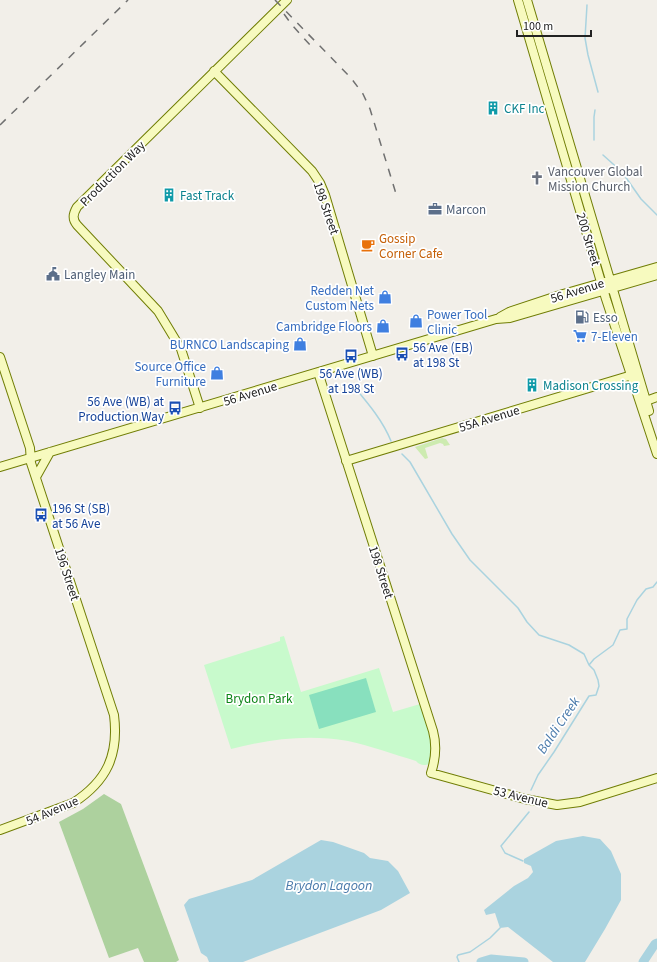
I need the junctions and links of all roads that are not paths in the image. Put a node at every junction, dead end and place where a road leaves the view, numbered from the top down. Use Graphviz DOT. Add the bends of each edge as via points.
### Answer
graph roads {
  1 [pos="287,0"];
  2 [pos="518,0"];
  3 [pos="526,0"];
  4 [pos="214,71"];
  5 [pos="657,267"];
  6 [pos="657,276"];
  7 [pos="606,282"];
  8 [pos="608,290"];
  9 [pos="551,298"];
  10 [pos="547,308"];
  11 [pos="500,318"];
  12 [pos="373,356"];
  13 [pos="0,357"];
  14 [pos="0,372"];
  15 [pos="318,372"];
  16 [pos="632,375"];
  17 [pos="657,397"];
  18 [pos="646,401"];
  19 [pos="200,408"];
  20 [pos="657,436"];
  21 [pos="50,452"];
  22 [pos="657,454"];
  23 [pos="30,458"];
  24 [pos="346,461"];
  25 [pos="0,467"];
  26 [pos="36,477"];
  27 [pos="106,690"];
  28 [pos="431,773"];
  29 [pos="657,778"];
  30 [pos="0,830"];
  1 -- 4 [label="street, Production Way"];
  2 -- 7 [label="street, 200 Street"];
  3 -- 7 [label="street, 200 Street"];
  4 -- 12 [label="street, 198 Street" via="318,180 325,195"];
  4 -- 19 [label="street, Production Way" via="77,207 73,217 77,226 158,311 168,325 181,349"];
  5 -- 7 [label="street, 56 Avenue"];
  6 -- 8 [label="street, 56 Avenue"];
  7 -- 8 [label="street, 200 Street"];
  7 -- 9 [label="street, 56 Avenue"];
  8 -- 10 [label="street, 56 Avenue"];
  8 -- 16 [label="street, 200 Street"];
  8 -- 18 [label="street, 200 Street"];
  9 -- 10 [label="street"];
  9 -- 11 [label="street, 56 Avenue" via="509,312"];
  10 -- 11 [label="street, 56 Avenue" via="510,318"];
  11 -- 12 [label="street, 56 Avenue"];
  12 -- 15 [label="street, 56 Avenue"];
  13 -- 23 [label="street, 196 Street" via="28,441"];
  14 -- 23 [label="street, 196 Street"];
  15 -- 19 [label="street, 56 Avenue"];
  15 -- 24 [label="street, 198 Street"];
  16 -- 22 [label="street, 200 Street"];
  16 -- 24 [label="street, 55A Avenue"];
  17 -- 18 [label="street"];
  18 -- 20 [label="street, 200 Street"];
  19 -- 21 [label="street, 56 Avenue"];
  21 -- 23 [label="street, 56 Avenue"];
  21 -- 26 [label="street"];
  23 -- 25 [label="street, 56 Avenue"];
  23 -- 26 [label="street, 196 Street"];
  24 -- 28 [label="street, 198 Street" via="433,731 436,755"];
  26 -- 27 [label="street, 196 Street"];
  27 -- 30 [label="street, 54 Avenue" via="114,715 115,740 110,762 95,786 73,803"];
  28 -- 29 [label="street, 53 Avenue" via="557,805 580,802"];
}
